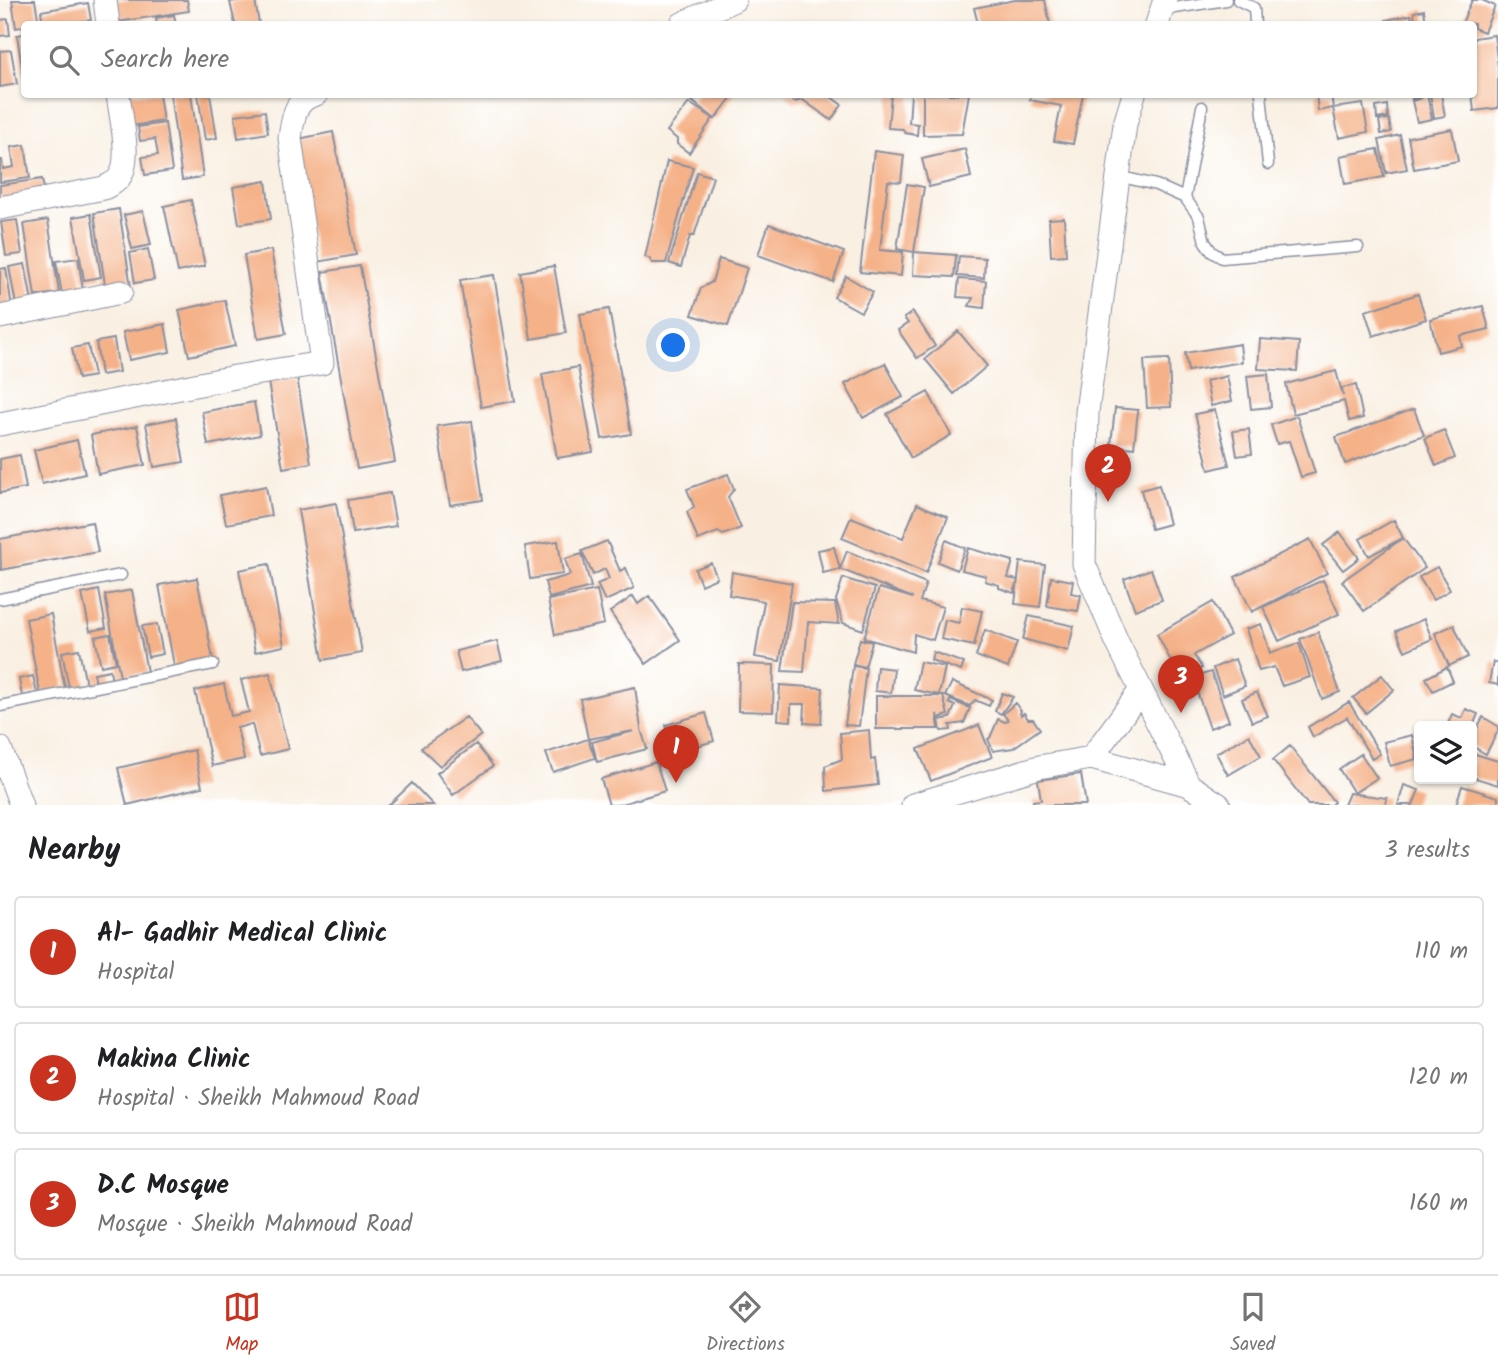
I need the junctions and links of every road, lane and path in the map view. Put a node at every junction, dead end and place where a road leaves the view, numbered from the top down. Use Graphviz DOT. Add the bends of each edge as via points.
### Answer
graph roads {
  1 [pos="105,0"];
  2 [pos="734,0"];
  3 [pos="1226,0"];
  4 [pos="1238,0"];
  5 [pos="1161,11"];
  6 [pos="108,21"];
  7 [pos="688,21"];
  8 [pos="1255,21"];
  9 [pos="119,98"];
  10 [pos="306,98"];
  11 [pos="1133,98"];
  12 [pos="1261,98"];
  13 [pos="1202,107"];
  14 [pos="1268,164"];
  15 [pos="1118,176"];
  16 [pos="1185,198"];
  17 [pos="0,208"];
  18 [pos="1359,247"];
  19 [pos="121,292"];
  20 [pos="0,317"];
  21 [pos="0,424"];
  22 [pos="121,575"];
  23 [pos="0,599"];
  24 [pos="213,664"];
  25 [pos="1141,690"];
  26 [pos="0,706"];
  27 [pos="0,748"];
  28 [pos="1091,758"];
  29 [pos="1189,785"];
  30 [pos="21,805"];
  31 [pos="913,805"];
  32 [pos="1220,805"];
  1 -- 6 [label="street"];
  2 -- 7 [label="street"];
  3 -- 5 [label="lane"];
  4 -- 8 [label="lane" via="1254,8"];
  9 -- 17 [label="street" via="126,157 118,180 104,188"];
  10 -- 21 [label="street" via="295,109 290,138 322,363"];
  11 -- 15 [label="street"];
  12 -- 14 [label="lane"];
  13 -- 16 [label="lane"];
  15 -- 16 [label="lane"];
  15 -- 25 [label="street" via="1087,412 1084,564"];
  16 -- 18 [label="lane" via="1199,217 1205,242 1222,258"];
  19 -- 20 [label="street"];
  22 -- 23 [label="lane"];
  24 -- 26 [label="lane"];
  25 -- 28 [label="street"];
  25 -- 29 [label="street"];
  27 -- 30 [label="street"];
  28 -- 29 [label="street"];
  28 -- 31 [label="street" via="1039,767"];
  29 -- 32 [label="street"];
}
